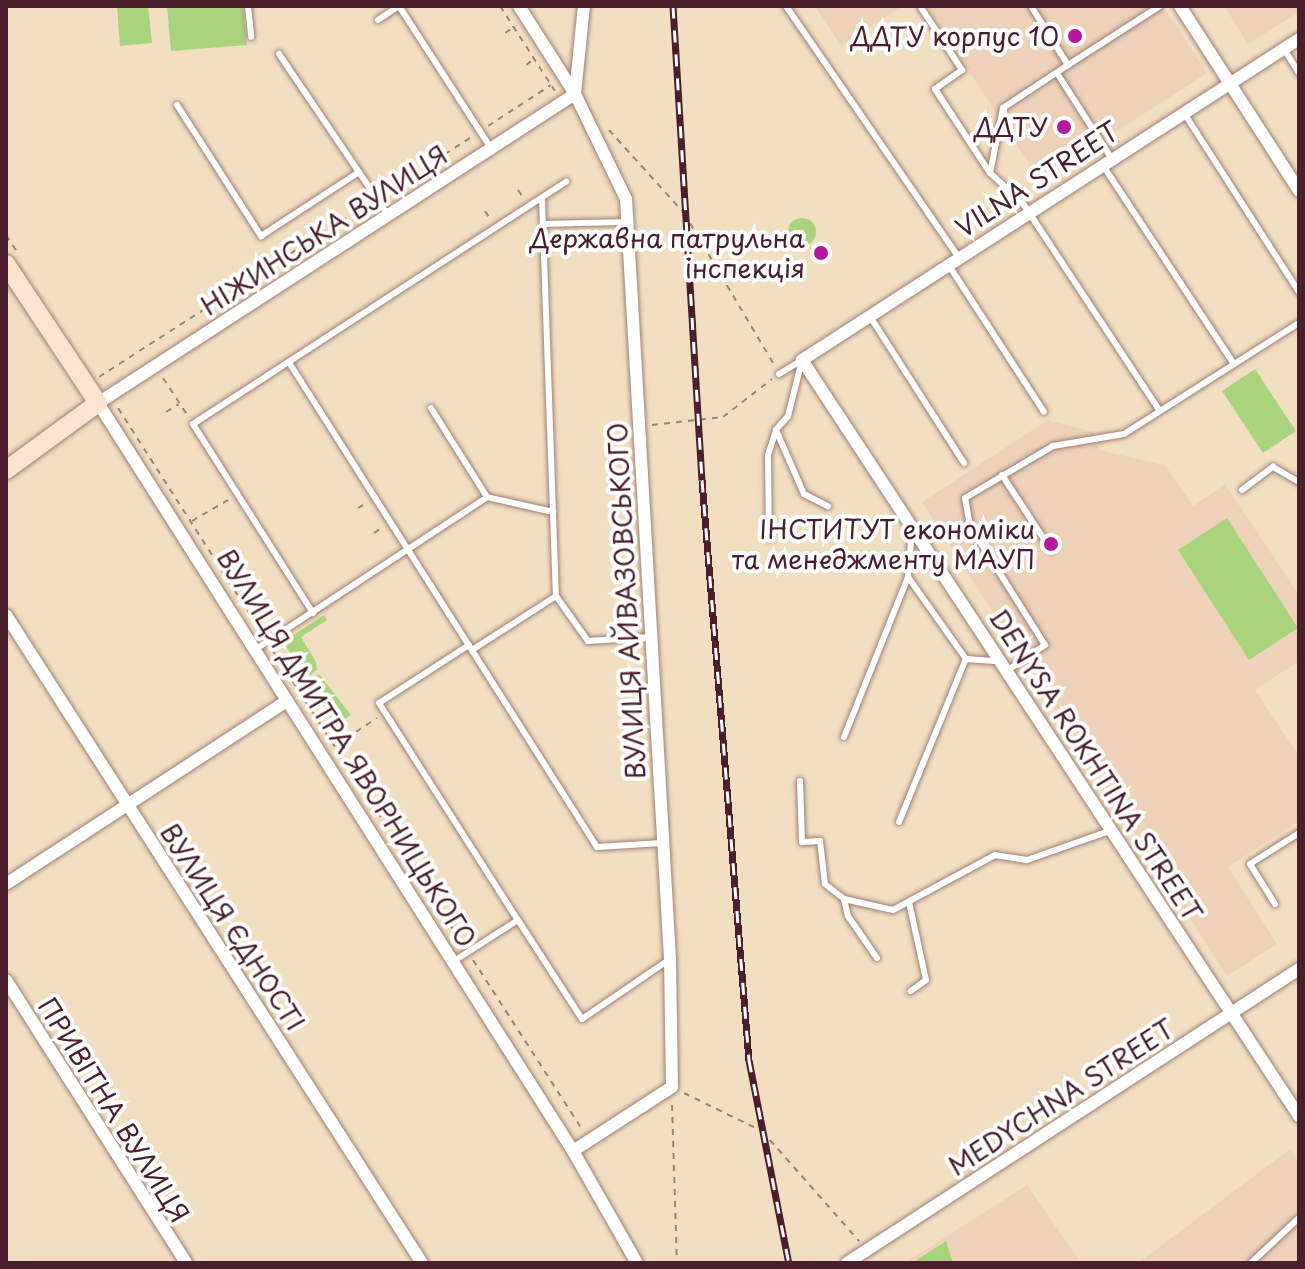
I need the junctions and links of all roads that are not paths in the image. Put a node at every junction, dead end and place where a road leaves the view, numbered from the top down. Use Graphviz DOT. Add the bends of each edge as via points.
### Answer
graph roads {
  1 [pos="248,6"];
  2 [pos="399,6"];
  3 [pos="519,6"];
  4 [pos="584,6"];
  5 [pos="786,6"];
  6 [pos="920,6"];
  7 [pos="1031,6"];
  8 [pos="1160,6"];
  9 [pos="1180,6"];
  10 [pos="378,20"];
  11 [pos="251,37"];
  12 [pos="1299,39"];
  13 [pos="1284,49"];
  14 [pos="279,54"];
  15 [pos="1068,65"];
  16 [pos="1057,73"];
  17 [pos="1299,73"];
  18 [pos="1229,84"];
  19 [pos="575,94"];
  20 [pos="177,105"];
  21 [pos="1183,113"];
  22 [pos="491,148"];
  23 [pos="1106,160"];
  24 [pos="359,172"];
  25 [pos="990,173"];
  26 [pos="566,182"];
  27 [pos="1299,191"];
  28 [pos="542,198"];
  29 [pos="1027,211"];
  30 [pos="388,215"];
  31 [pos="627,222"];
  32 [pos="543,224"];
  33 [pos="13,260"];
  34 [pos="953,260"];
  35 [pos="1299,292"];
  36 [pos="869,315"];
  37 [pos="1299,323"];
  38 [pos="802,360"];
  39 [pos="290,364"];
  40 [pos="1234,364"];
  41 [pos="779,374"];
  42 [pos="104,399"];
  43 [pos="431,408"];
  44 [pos="1159,410"];
  45 [pos="1044,412"];
  46 [pos="776,430"];
  47 [pos="964,463"];
  48 [pos="6,470"];
  49 [pos="1002,475"];
  50 [pos="1299,482"];
  51 [pos="1242,490"];
  52 [pos="487,497"];
  53 [pos="828,506"];
  54 [pos="553,512"];
  55 [pos="912,527"];
  56 [pos="769,538"];
  57 [pos="1051,550"];
  58 [pos="408,552"];
  59 [pos="908,577"];
  60 [pos="556,596"];
  61 [pos="313,613"];
  62 [pos="6,615"];
  63 [pos="650,637"];
  64 [pos="470,647"];
  65 [pos="253,651"];
  66 [pos="966,659"];
  67 [pos="1004,666"];
  68 [pos="285,702"];
  69 [pos="844,737"];
  70 [pos="800,781"];
  71 [pos="130,808"];
  72 [pos="899,822"];
  73 [pos="1112,830"];
  74 [pos="1299,833"];
  75 [pos="662,843"];
  76 [pos="6,884"];
  77 [pos="844,899"];
  78 [pos="909,902"];
  79 [pos="1275,904"];
  80 [pos="518,920"];
  81 [pos="877,958"];
  82 [pos="670,959"];
  83 [pos="452,962"];
  84 [pos="1299,969"];
  85 [pos="6,980"];
  86 [pos="911,991"];
  87 [pos="1232,1012"];
  88 [pos="1299,1116"];
  89 [pos="573,1151"];
  90 [pos="1299,1218"];
  91 [pos="186,1263"];
  92 [pos="422,1263"];
  93 [pos="637,1263"];
  94 [pos="847,1263"];
  95 [pos="1251,1263"];
  1 -- 11 [label="lane"];
  2 -- 10 [label="lane"];
  2 -- 22 [label="lane"];
  3 -- 19 [label="street, ВУЛИЦЯ АЙВАЗОВСЬКОГО"];
  4 -- 19 [label="street"];
  5 -- 34 [label="lane"];
  6 -- 25 [label="lane" via="962,70 935,89"];
  7 -- 15 [label="lane"];
  8 -- 15 [label="lane"];
  9 -- 18 [label="street"];
  12 -- 13 [label="street, VILNA STREET"];
  13 -- 17 [label="lane"];
  13 -- 18 [label="street, VILNA STREET"];
  14 -- 24 [label="lane"];
  15 -- 16 [label="lane"];
  16 -- 23 [label="lane"];
  16 -- 25 [label="lane" via="1003,108"];
  18 -- 21 [label="street, VILNA STREET"];
  18 -- 27 [label="street"];
  19 -- 22 [label="street, НІЖИНСЬКА ВУЛИЦЯ"];
  19 -- 31 [label="street, ВУЛИЦЯ АЙВАЗОВСЬКОГО" via="626,199"];
  20 -- 24 [label="lane" via="261,236"];
  21 -- 23 [label="street, VILNA STREET"];
  21 -- 35 [label="lane"];
  22 -- 30 [label="street, НІЖИНСЬКА ВУЛИЦЯ"];
  23 -- 29 [label="street, VILNA STREET"];
  23 -- 40 [label="lane"];
  24 -- 30 [label="lane"];
  25 -- 29 [label="lane"];
  26 -- 28 [label="lane"];
  28 -- 32 [label="lane"];
  28 -- 39 [label="lane"];
  29 -- 34 [label="street, VILNA STREET"];
  29 -- 44 [label="lane"];
  30 -- 42 [label="street, НІЖИНСЬКА ВУЛИЦЯ"];
  31 -- 32 [label="lane"];
  31 -- 63 [label="street, ВУЛИЦЯ АЙВАЗОВСЬКОГО"];
  32 -- 54 [label="lane"];
  33 -- 42 [label="street, ВУЛИЦЯ ДМИТРА ЯВОРНИЦЬКОГО"];
  34 -- 36 [label="street, VILNA STREET"];
  34 -- 45 [label="lane"];
  36 -- 38 [label="street, VILNA STREET"];
  36 -- 47 [label="lane"];
  37 -- 40 [label="lane"];
  38 -- 41 [label="lane"];
  38 -- 46 [label="lane" via="788,416"];
  38 -- 55 [label="street, DENYSA ROKHTINA STREET"];
  39 -- 58 [label="lane"];
  39 -- 61 [label="lane" via="193,424"];
  40 -- 44 [label="lane"];
  42 -- 48 [label="street"];
  42 -- 65 [label="street, ВУЛИЦЯ ДМИТРА ЯВОРНИЦЬКОГО"];
  43 -- 52 [label="lane"];
  44 -- 49 [label="lane" via="1124,434 1053,446"];
  46 -- 53 [label="lane" via="804,494"];
  46 -- 56 [label="lane" via="768,455"];
  49 -- 57 [label="lane"];
  49 -- 67 [label="lane" via="965,498 970,526 1045,645"];
  50 -- 51 [label="lane" via="1273,467"];
  52 -- 54 [label="lane"];
  52 -- 58 [label="lane"];
  54 -- 60 [label="lane"];
  55 -- 59 [label="lane"];
  55 -- 67 [label="street, DENYSA ROKHTINA STREET"];
  58 -- 61 [label="lane"];
  58 -- 64 [label="lane"];
  59 -- 66 [label="lane"];
  59 -- 69 [label="lane"];
  60 -- 63 [label="lane" via="588,641"];
  60 -- 64 [label="lane"];
  61 -- 65 [label="lane"];
  62 -- 71 [label="street, ВУЛИЦЯ ЄДНОСТІ"];
  63 -- 75 [label="street, ВУЛИЦЯ АЙВАЗОВСЬКОГО"];
  64 -- 75 [label="lane" via="597,847"];
  64 -- 80 [label="lane" via="379,703"];
  65 -- 68 [label="street, ВУЛИЦЯ ДМИТРА ЯВОРНИЦЬКОГО"];
  66 -- 67 [label="lane"];
  66 -- 72 [label="lane"];
  67 -- 73 [label="street, DENYSA ROKHTINA STREET"];
  68 -- 71 [label="street"];
  68 -- 83 [label="street, ВУЛИЦЯ ДМИТРА ЯВОРНИЦЬКОГО"];
  70 -- 77 [label="lane" via="802,842 820,841 825,884"];
  71 -- 76 [label="street"];
  71 -- 92 [label="street, ВУЛИЦЯ ЄДНОСТІ"];
  73 -- 78 [label="lane" via="1027,860 995,855"];
  73 -- 87 [label="street, DENYSA ROKHTINA STREET"];
  74 -- 79 [label="lane" via="1250,864"];
  75 -- 82 [label="street, ВУЛИЦЯ АЙВАЗОВСЬКОГО"];
  77 -- 78 [label="lane" via="893,910"];
  77 -- 81 [label="lane" via="848,916"];
  78 -- 86 [label="lane" via="926,980"];
  80 -- 82 [label="lane" via="582,1019"];
  80 -- 83 [label="lane"];
  82 -- 89 [label="street, ВУЛИЦЯ АЙВАЗОВСЬКОГО" via="672,1087"];
  83 -- 89 [label="street, ВУЛИЦЯ ДМИТРА ЯВОРНИЦЬКОГО"];
  84 -- 87 [label="street, MEDYCHNA STREET"];
  85 -- 91 [label="street, ПРИВІТНА ВУЛИЦЯ"];
  87 -- 88 [label="street, DENYSA ROKHTINA STREET"];
  87 -- 94 [label="street, MEDYCHNA STREET"];
  89 -- 93 [label="street, ВУЛИЦЯ ДМИТРА ЯВОРНИЦЬКОГО"];
  90 -- 95 [label="lane"];
}
